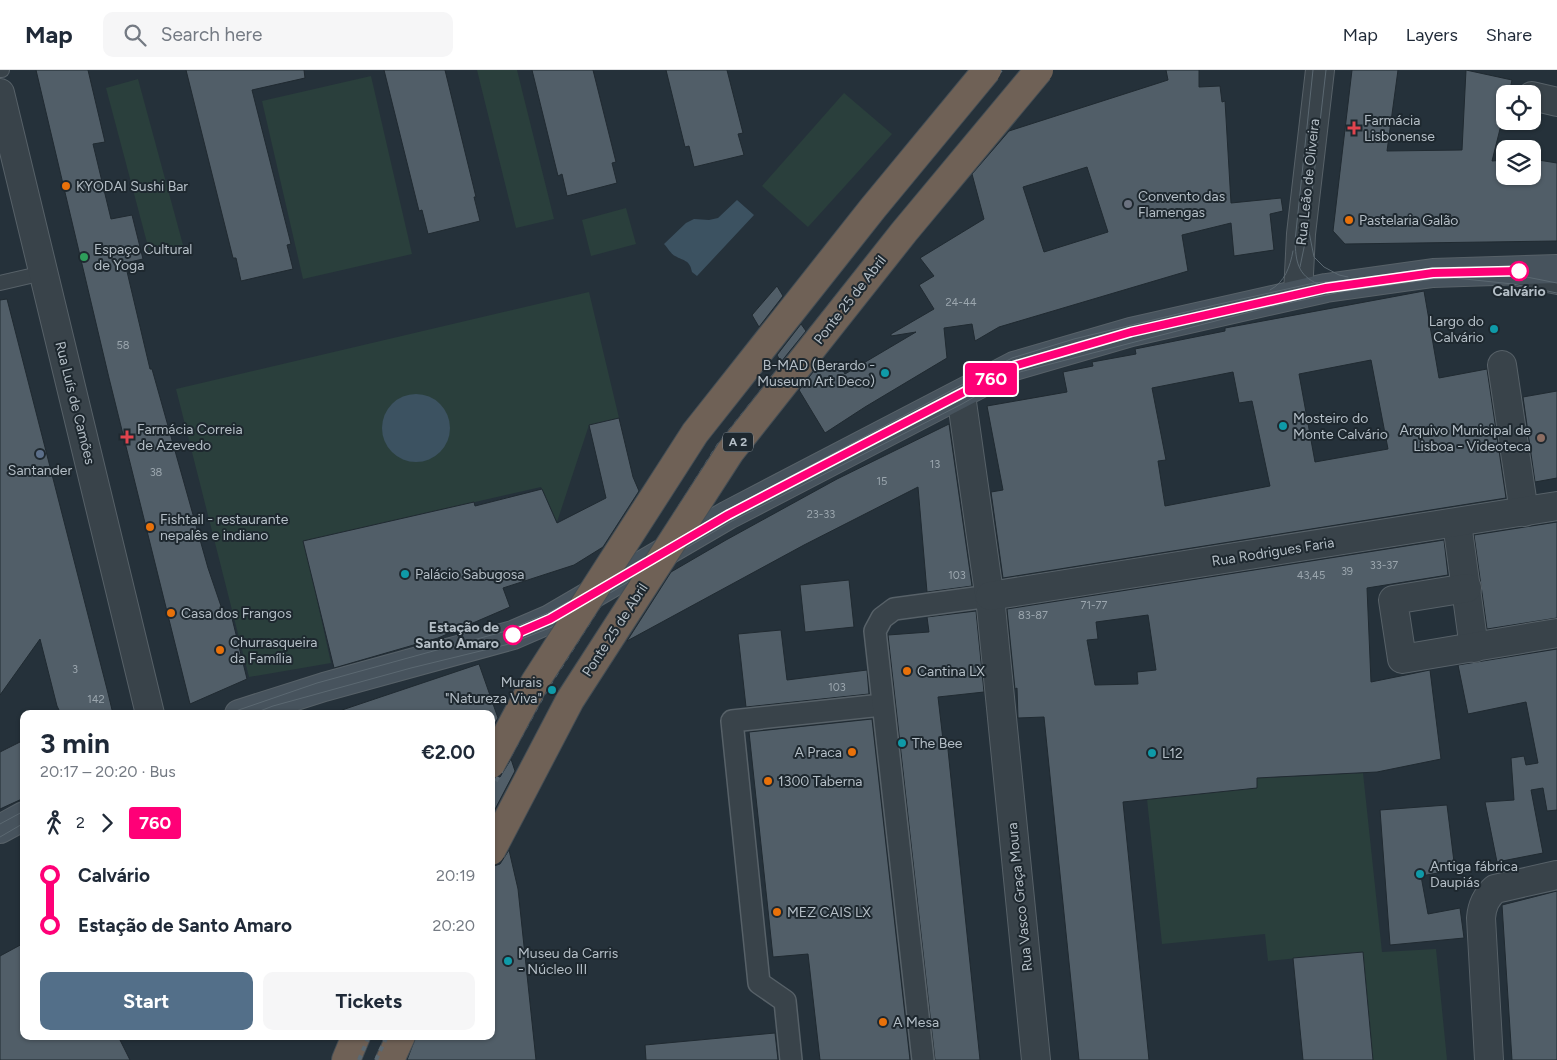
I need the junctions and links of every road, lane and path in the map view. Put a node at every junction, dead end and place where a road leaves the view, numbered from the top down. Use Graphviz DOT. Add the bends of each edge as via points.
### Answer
graph roads {
  1 [pos="987,70"];
  2 [pos="1040,70"];
  3 [pos="1320,70"];
  4 [pos="0,93"];
  5 [pos="1541,98"];
  6 [pos="1557,102"];
  7 [pos="1557,269"];
  8 [pos="1491,272"];
  9 [pos="43,273"];
  10 [pos="0,283"];
  11 [pos="1557,288"];
  12 [pos="1298,294"];
  13 [pos="1502,365"];
  14 [pos="961,395"];
  15 [pos="1557,506"];
  16 [pos="1524,512"];
  17 [pos="1457,523"];
  18 [pos="1467,588"];
  19 [pos="990,596"];
  20 [pos="1557,632"];
  21 [pos="1474,648"];
  22 [pos="882,706"];
  23 [pos="149,710"];
  24 [pos="252,710"];
  25 [pos="495,757"];
  26 [pos="20,818"];
  27 [pos="0,830"];
  28 [pos="495,842"];
  29 [pos="1557,875"];
  30 [pos="354,1040"];
  31 [pos="399,1040"];
  32 [pos="346,1060"];
  33 [pos="390,1060"];
  34 [pos="791,1060"];
  35 [pos="923,1060"];
  36 [pos="1036,1060"];
  37 [pos="1489,1060"];
  1 -- 25 [label="highway, bridge" via="873,208 695,434 535,682"];
  2 -- 28 [label="highway, Ponte 25 de Abril / A 2, bridge" via="904,232 730,452 570,700"];
  3 -- 12 [label="street, Rua Leão de Oliveira" via="1301,234"];
  4 -- 9 [label="street, Rua Luís de Camões"];
  5 -- 6 [label="street"];
  7 -- 8 [label="main road"];
  8 -- 11 [label="lane"];
  8 -- 12 [label="main road" via="1433,273"];
  9 -- 10 [label="lane"];
  9 -- 23 [label="street, Rua Luís de Camões"];
  12 -- 14 [label="main road" via="1131,332 1014,366"];
  13 -- 16 [label="street"];
  14 -- 19 [label="street"];
  14 -- 24 [label="main road" via="728,515 550,619 513,635"];
  15 -- 16 [label="street, Rua Rodrigues Faria"];
  16 -- 17 [label="street, Rua Rodrigues Faria"];
  17 -- 18 [label="street"];
  17 -- 19 [label="street, Rua Rodrigues Faria"];
  18 -- 21 [label="street"];
  18 -- 21 [label="street" via="1393,600 1402,659"];
  19 -- 22 [label="street" via="901,607 882,618 874,631"];
  19 -- 36 [label="street, Rua Vasco Graça Moura"];
  20 -- 21 [label="street"];
  22 -- 34 [label="street" via="732,721 759,983 785,1001"];
  22 -- 35 [label="street"];
  26 -- 27 [label="main road"];
  29 -- 37 [label="street" via="1495,888 1484,903 1480,918"];
  30 -- 32 [label="highway"];
  31 -- 33 [label="highway"];
}
